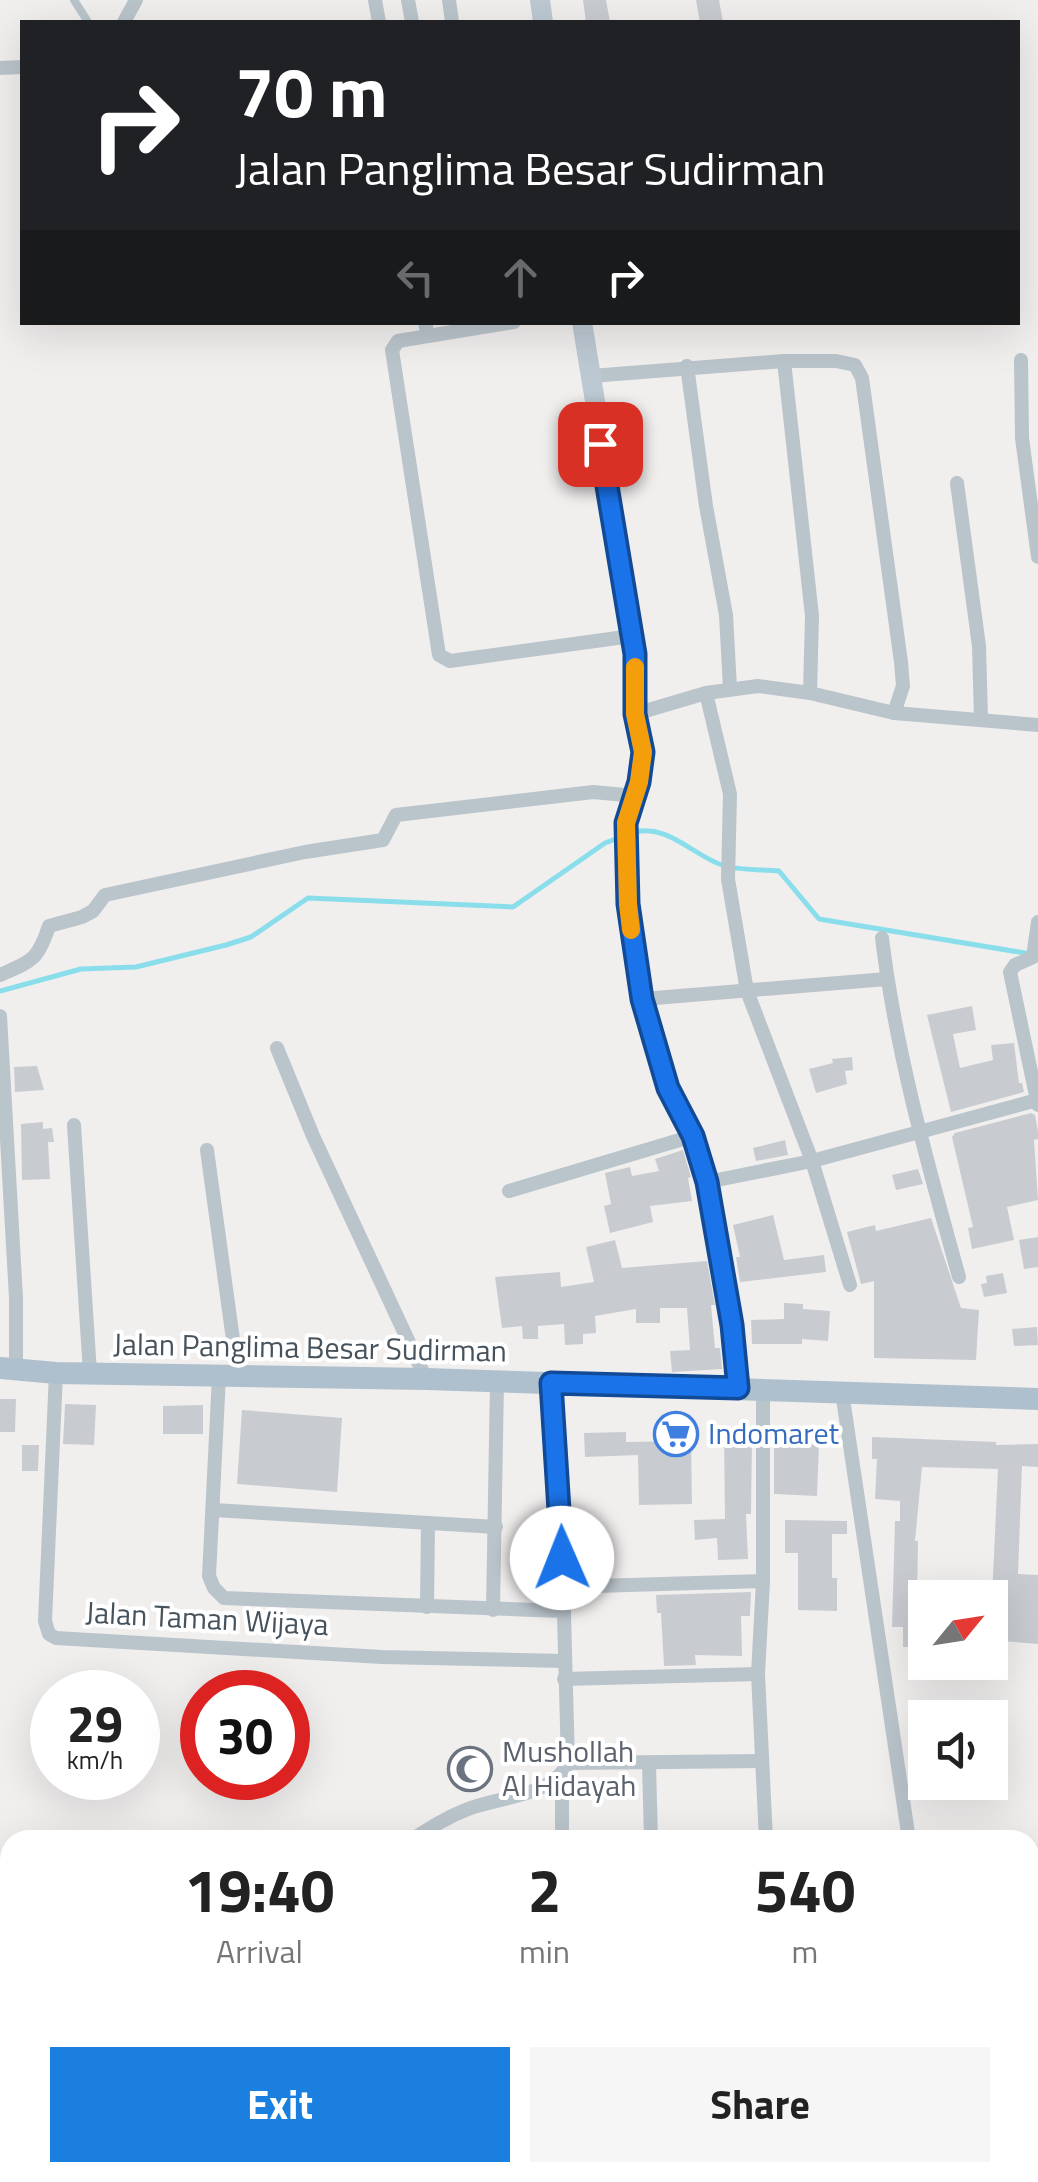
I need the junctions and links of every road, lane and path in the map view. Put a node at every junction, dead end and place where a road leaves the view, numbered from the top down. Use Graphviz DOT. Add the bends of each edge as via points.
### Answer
graph roads {
  1 [pos="478,325"];
  2 [pos="582,325"];
  3 [pos="426,329"];
  4 [pos="1021,360"];
  5 [pos="784,361"];
  6 [pos="687,366"];
  7 [pos="591,376"];
  8 [pos="957,482"];
  9 [pos="1038,558"];
  10 [pos="632,636"];
  11 [pos="730,688"];
  12 [pos="706,693"];
  13 [pos="810,693"];
  14 [pos="894,713"];
  15 [pos="635,714"];
  16 [pos="981,720"];
  17 [pos="1038,725"];
  18 [pos="636,796"];
  19 [pos="1038,922"];
  20 [pos="882,938"];
  21 [pos="1034,951"];
  22 [pos="0,975"];
  23 [pos="887,979"];
  24 [pos="747,991"];
  25 [pos="642,999"];
  26 [pos="0,1016"];
  27 [pos="276,1048"];
  28 [pos="3,1087"];
  29 [pos="1038,1103"];
  30 [pos="74,1125"];
  31 [pos="919,1132"];
  32 [pos="693,1136"];
  33 [pos="208,1150"];
  34 [pos="4,1154"];
  35 [pos="812,1161"];
  36 [pos="707,1182"];
  37 [pos="509,1191"];
  38 [pos="959,1277"];
  39 [pos="850,1285"];
  40 [pos="8,1368"];
  41 [pos="56,1373"];
  42 [pos="90,1373"];
  43 [pos="228,1376"];
  44 [pos="426,1380"];
  45 [pos="497,1382"];
  46 [pos="551,1383"];
  47 [pos="738,1388"];
  48 [pos="763,1391"];
  49 [pos="842,1392"];
  50 [pos="1038,1400"];
  51 [pos="214,1510"];
  52 [pos="428,1523"];
  53 [pos="496,1527"];
  54 [pos="763,1581"];
  55 [pos="562,1587"];
  56 [pos="427,1607"];
  57 [pos="493,1610"];
  58 [pos="562,1612"];
  59 [pos="564,1661"];
  60 [pos="758,1674"];
  61 [pos="564,1679"];
  62 [pos="762,1761"];
  63 [pos="649,1764"];
  64 [pos="565,1770"];
  65 [pos="429,1830"];
  66 [pos="562,1830"];
  67 [pos="651,1830"];
  68 [pos="765,1830"];
  69 [pos="908,1830"];
  1 -- 3 [label="street"];
  2 -- 7 [label="main road"];
  3 -- 10 [label="street" via="392,350 439,655 450,661"];
  4 -- 9 [label="street" via="1022,438"];
  5 -- 6 [label="street"];
  5 -- 13 [label="street" via="812,616"];
  5 -- 14 [label="street" via="849,362 862,378 901,662"];
  6 -- 7 [label="street"];
  6 -- 11 [label="street" via="726,616"];
  7 -- 10 [label="main road"];
  8 -- 16 [label="street" via="979,646"];
  10 -- 15 [label="main road"];
  11 -- 12 [label="street"];
  11 -- 13 [label="street"];
  12 -- 15 [label="street"];
  12 -- 24 [label="street" via="730,794 728,879"];
  13 -- 14 [label="street"];
  14 -- 16 [label="street"];
  15 -- 18 [label="main road" via="643,752"];
  16 -- 17 [label="street"];
  18 -- 22 [label="street" via="593,792 396,815 383,840 105,895 82,917 50,926 35,958"];
  18 -- 25 [label="main road" via="626,823 628,904"];
  19 -- 21 [label="street"];
  20 -- 23 [label="street"];
  21 -- 29 [label="street" via="1010,972"];
  23 -- 24 [label="street"];
  23 -- 31 [label="street"];
  24 -- 25 [label="street"];
  24 -- 35 [label="street"];
  25 -- 32 [label="main road" via="668,1088"];
  26 -- 28 [label="street"];
  27 -- 44 [label="street"];
  28 -- 34 [label="street"];
  29 -- 31 [label="street"];
  30 -- 42 [label="street"];
  31 -- 35 [label="street"];
  31 -- 38 [label="street"];
  32 -- 36 [label="main road"];
  32 -- 37 [label="street"];
  33 -- 43 [label="street"];
  34 -- 40 [label="street" via="16,1298"];
  35 -- 36 [label="street"];
  35 -- 39 [label="street"];
  36 -- 47 [label="main road"];
  40 -- 41 [label="main road, Jalan Panglima Besar Sudirman"];
  41 -- 42 [label="main road, Jalan Panglima Besar Sudirman"];
  41 -- 59 [label="street, Jalan Taman Wijaya" via="45,1621 56,1638"];
  42 -- 43 [label="main road, Jalan Panglima Besar Sudirman"];
  43 -- 44 [label="main road, Jalan Panglima Besar Sudirman"];
  43 -- 51 [label="street"];
  44 -- 45 [label="main road, Jalan Panglima Besar Sudirman"];
  45 -- 46 [label="main road, Jalan Panglima Besar Sudirman"];
  45 -- 53 [label="street"];
  46 -- 47 [label="main road, Jalan Panglima Besar Sudirman"];
  46 -- 55 [label="street"];
  47 -- 48 [label="main road, Jalan Panglima Besar Sudirman"];
  48 -- 49 [label="main road, Jalan Panglima Besar Sudirman"];
  48 -- 54 [label="street"];
  49 -- 50 [label="main road, Jalan Panglima Besar Sudirman"];
  49 -- 69 [label="street"];
  51 -- 52 [label="street"];
  51 -- 56 [label="street" via="209,1576 224,1598"];
  52 -- 53 [label="street"];
  52 -- 56 [label="street"];
  53 -- 57 [label="street"];
  54 -- 55 [label="street"];
  54 -- 60 [label="street"];
  55 -- 58 [label="street"];
  56 -- 57 [label="street"];
  57 -- 58 [label="street"];
  58 -- 59 [label="street"];
  59 -- 61 [label="street"];
  60 -- 61 [label="street"];
  60 -- 62 [label="street"];
  61 -- 64 [label="street"];
  62 -- 63 [label="street"];
  62 -- 68 [label="street"];
  63 -- 64 [label="street"];
  63 -- 67 [label="street"];
  64 -- 65 [label="street" via="542,1786 471,1807"];
  64 -- 66 [label="street"];
}
